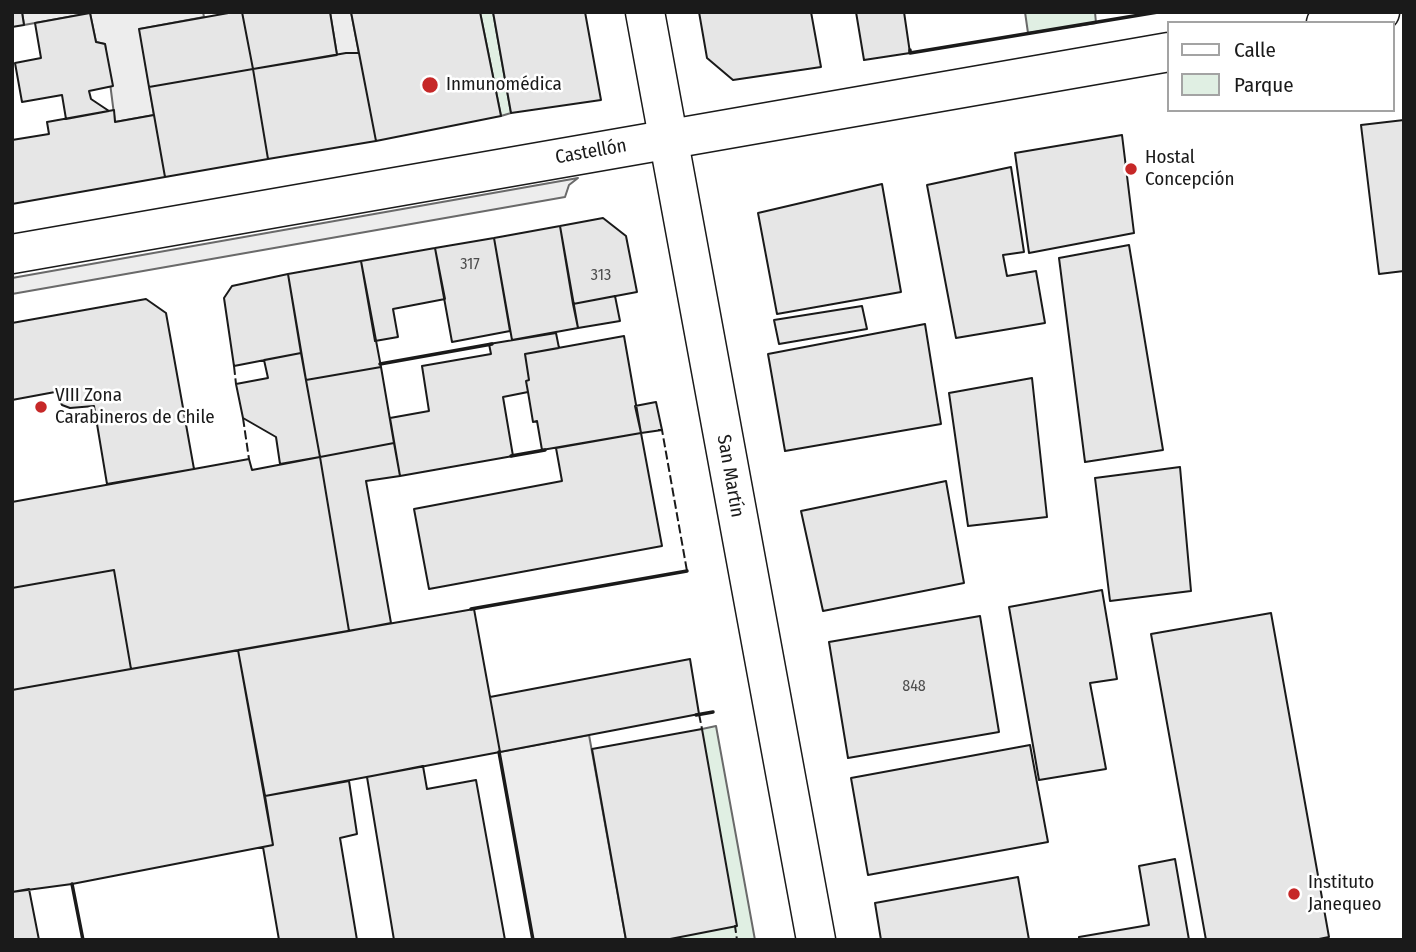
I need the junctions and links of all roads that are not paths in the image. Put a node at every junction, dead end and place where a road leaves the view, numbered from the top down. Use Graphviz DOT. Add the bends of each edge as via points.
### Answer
graph roads {
  1 [pos="645,12"];
  2 [pos="1380,12"];
  3 [pos="1336,21"];
  4 [pos="1168,52"];
  5 [pos="668,138"];
  6 [pos="12,254"];
  7 [pos="816,940"];
  1 -- 5 [label="street, San Martín"];
  2 -- 3 [label="street"];
  4 -- 5 [label="street, Castellón"];
  5 -- 6 [label="street, Castellón"];
  5 -- 7 [label="street, San Martín"];
}
